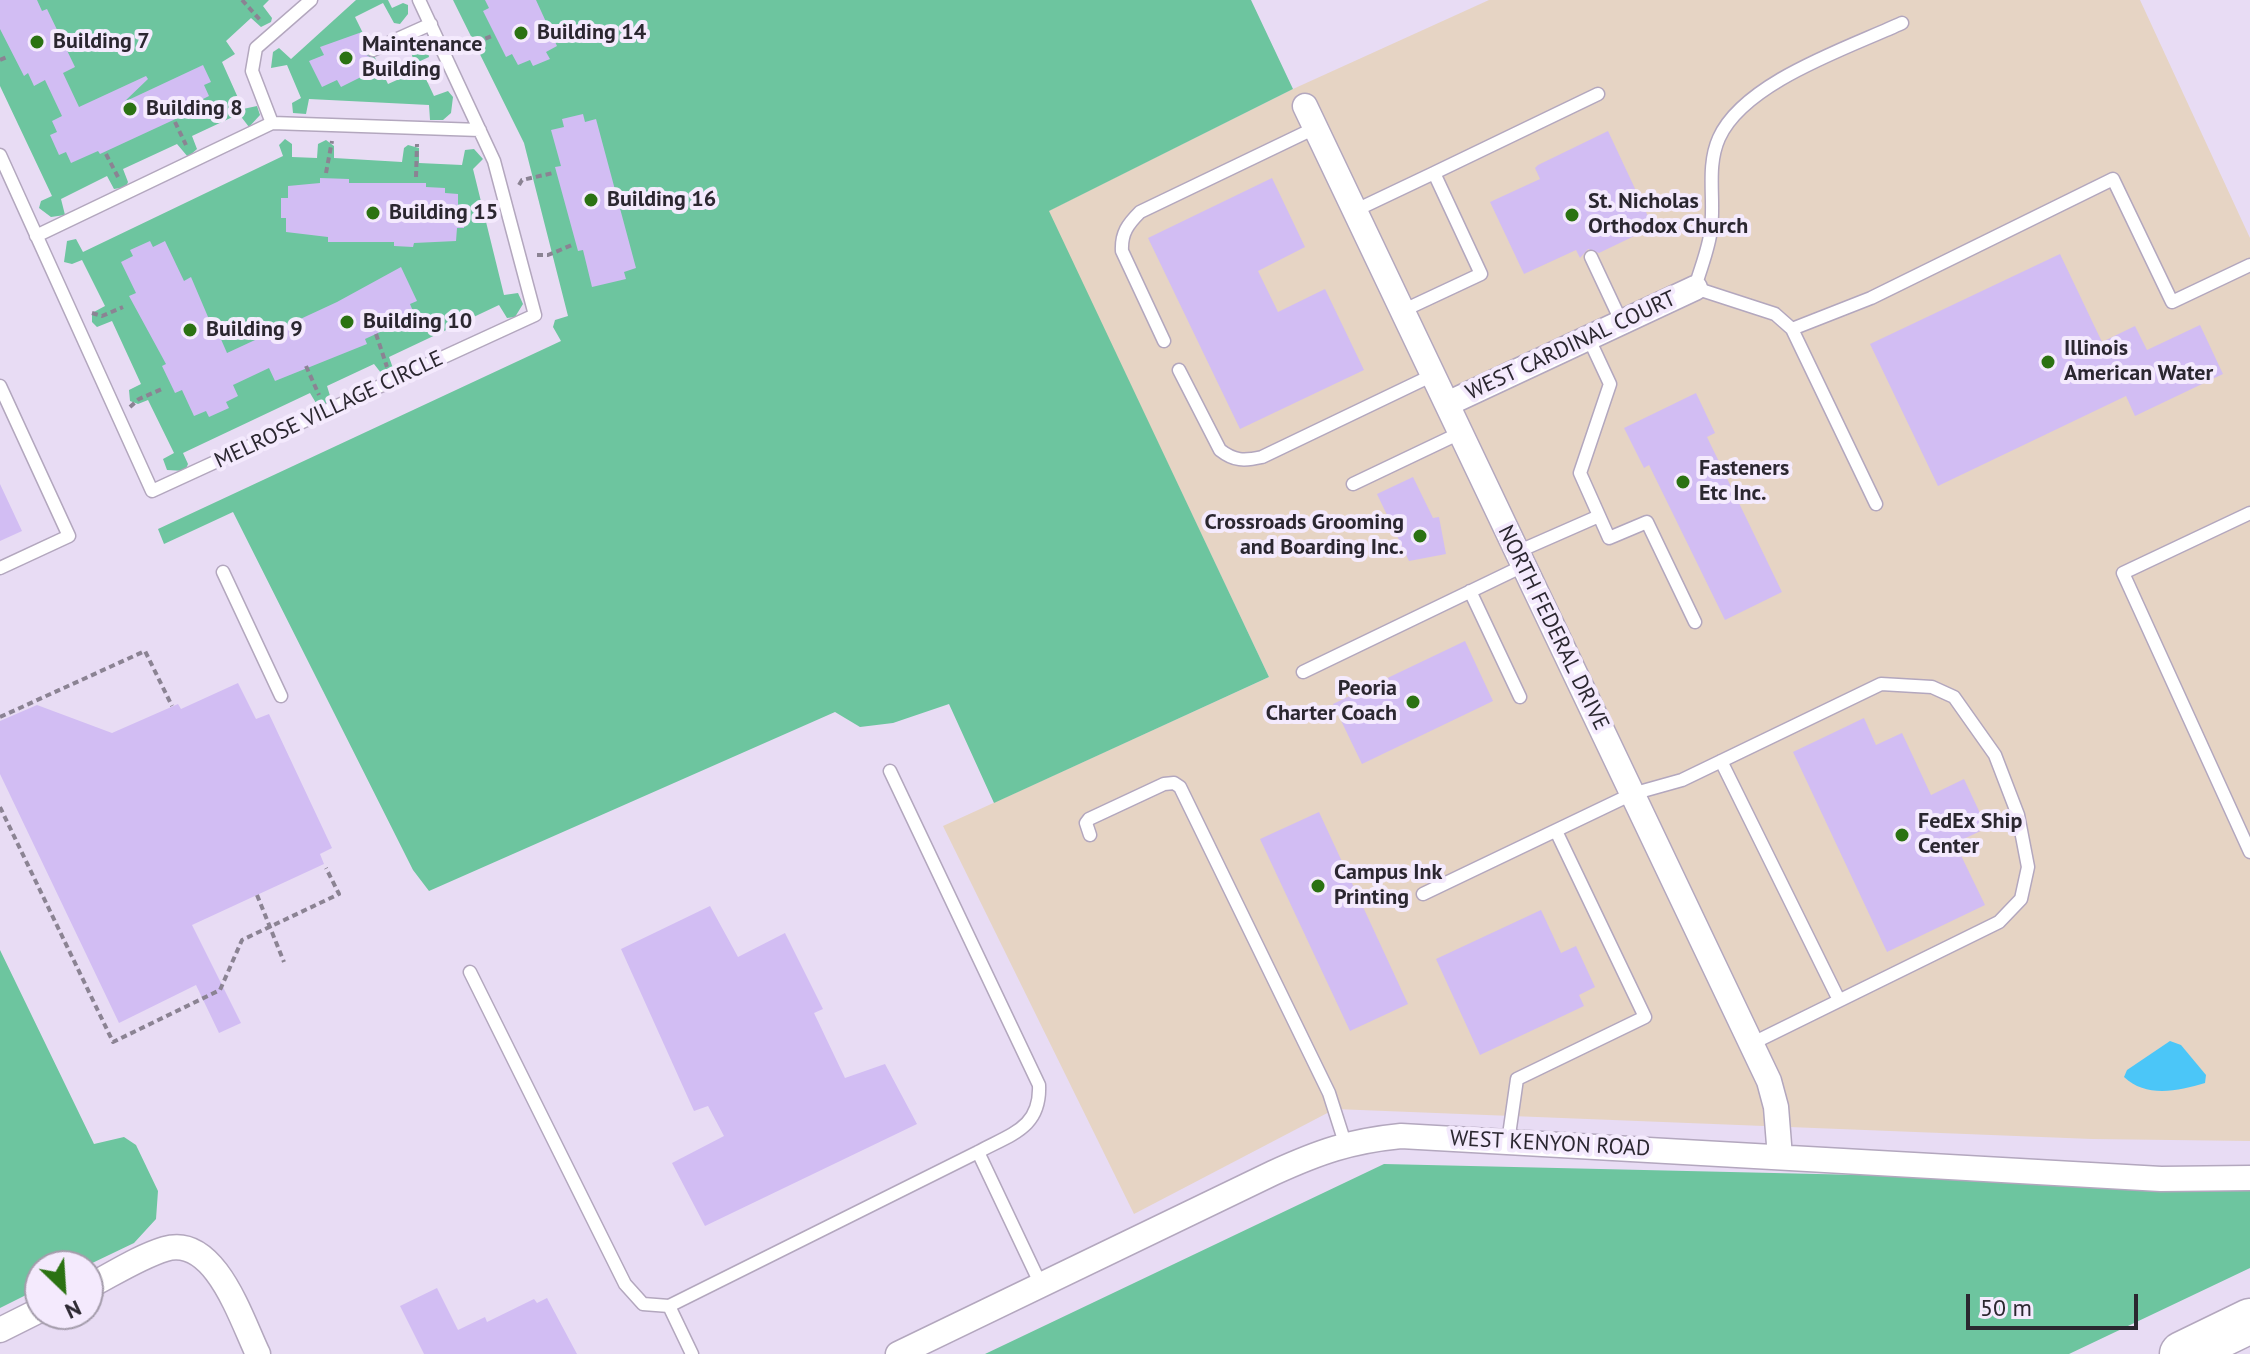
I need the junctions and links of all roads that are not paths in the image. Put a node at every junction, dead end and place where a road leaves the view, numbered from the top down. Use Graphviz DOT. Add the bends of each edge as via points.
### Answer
graph roads {
  1 [pos="311,0"];
  2 [pos="419,0"];
  3 [pos="1902,23"];
  4 [pos="431,24"];
  5 [pos="373,50"];
  6 [pos="1598,94"];
  7 [pos="1305,106"];
  8 [pos="272,123"];
  9 [pos="1315,128"];
  10 [pos="480,130"];
  11 [pos="0,155"];
  12 [pos="1434,173"];
  13 [pos="1354,211"];
  14 [pos="36,236"];
  15 [pos="1591,257"];
  16 [pos="2250,265"];
  17 [pos="1695,288"];
  18 [pos="1402,311"];
  19 [pos="1622,323"];
  20 [pos="1792,329"];
  21 [pos="1589,339"];
  22 [pos="1164,341"];
  23 [pos="1179,370"];
  24 [pos="1433,375"];
  25 [pos="0,386"];
  26 [pos="1447,404"];
  27 [pos="1460,433"];
  28 [pos="1353,484"];
  29 [pos="1876,504"];
  30 [pos="2250,513"];
  31 [pos="1599,516"];
  32 [pos="1520,559"];
  33 [pos="0,568"];
  34 [pos="223,572"];
  35 [pos="1470,591"];
  36 [pos="1695,622"];
  37 [pos="1303,672"];
  38 [pos="281,696"];
  39 [pos="1520,697"];
  40 [pos="1721,761"];
  41 [pos="890,771"];
  42 [pos="1632,794"];
  43 [pos="1556,831"];
  44 [pos="1090,835"];
  45 [pos="2250,852"];
  46 [pos="1423,894"];
  47 [pos="470,972"];
  48 [pos="1839,1000"];
  49 [pos="1751,1044"];
  50 [pos="1508,1142"];
  51 [pos="1345,1143"];
  52 [pos="978,1152"];
  53 [pos="1780,1157"];
  54 [pos="2250,1178"];
  55 [pos="104,1279"];
  56 [pos="1041,1285"];
  57 [pos="669,1306"];
  58 [pos="24,1318"];
  59 [pos="2250,1321"];
  60 [pos="0,1330"];
  61 [pos="258,1354"];
  62 [pos="692,1354"];
  63 [pos="898,1354"];
  64 [pos="2182,1354"];
  1 -- 8 [label="lane" via="256,48 252,71"];
  2 -- 4 [label="lane, MELROSE VILLAGE CIRCLE"];
  3 -- 17 [label="lane" via="1744,103 1719,138 1710,177 1711,229"];
  4 -- 5 [label="lane"];
  4 -- 10 [label="lane, MELROSE VILLAGE CIRCLE"];
  6 -- 12 [label="lane"];
  7 -- 9 [label="street, NORTH FEDERAL DRIVE"];
  8 -- 10 [label="lane"];
  8 -- 14 [label="lane"];
  9 -- 13 [label="street, NORTH FEDERAL DRIVE"];
  9 -- 22 [label="lane" via="1140,212 1130,222 1121,237 1122,251"];
  10 -- 14 [label="lane, MELROSE VILLAGE CIRCLE" via="502,189 535,315 152,491"];
  11 -- 14 [label="lane, MELROSE VILLAGE CIRCLE"];
  12 -- 13 [label="lane"];
  12 -- 18 [label="lane" via="1481,274"];
  13 -- 18 [label="street, NORTH FEDERAL DRIVE"];
  15 -- 19 [label="lane"];
  16 -- 20 [label="lane" via="2172,302 2113,179 1871,298"];
  17 -- 19 [label="street, WEST CARDINAL COURT"];
  17 -- 20 [label="lane" via="1775,314"];
  18 -- 24 [label="street, NORTH FEDERAL DRIVE"];
  19 -- 21 [label="street, WEST CARDINAL COURT"];
  20 -- 29 [label="lane"];
  21 -- 26 [label="street, WEST CARDINAL COURT"];
  21 -- 31 [label="lane" via="1610,384 1580,473"];
  23 -- 24 [label="lane" via="1220,450 1231,459 1247,461"];
  24 -- 26 [label="street, NORTH FEDERAL DRIVE"];
  25 -- 33 [label="lane" via="69,536"];
  26 -- 27 [label="street, NORTH FEDERAL DRIVE"];
  27 -- 28 [label="lane"];
  27 -- 32 [label="street, NORTH FEDERAL DRIVE"];
  30 -- 45 [label="lane" via="2123,573"];
  31 -- 32 [label="lane"];
  31 -- 36 [label="lane" via="1609,538 1647,522"];
  32 -- 35 [label="lane"];
  32 -- 42 [label="street, NORTH FEDERAL DRIVE"];
  34 -- 38 [label="lane"];
  35 -- 37 [label="lane"];
  35 -- 39 [label="lane"];
  40 -- 42 [label="lane" via="1682,780"];
  40 -- 48 [label="lane"];
  40 -- 48 [label="lane" via="1881,684 1932,687 1954,697 1995,755 2018,815 2028,867 2021,899 1999,922"];
  41 -- 52 [label="lane" via="1039,1085 1040,1106 1027,1125"];
  42 -- 43 [label="lane"];
  42 -- 49 [label="street, NORTH FEDERAL DRIVE"];
  43 -- 46 [label="lane"];
  43 -- 50 [label="lane" via="1645,1017 1517,1079"];
  44 -- 51 [label="lane" via="1089,819 1164,784 1180,787 1329,1093"];
  47 -- 57 [label="lane" via="625,1284 643,1304"];
  48 -- 49 [label="lane"];
  49 -- 53 [label="street, NORTH FEDERAL DRIVE" via="1776,1107"];
  50 -- 51 [label="street, WEST KENYON ROAD" via="1401,1136"];
  50 -- 53 [label="street, WEST KENYON ROAD"];
  51 -- 56 [label="street, WEST KENYON ROAD"];
  52 -- 56 [label="lane"];
  52 -- 57 [label="lane"];
  53 -- 54 [label="street, WEST KENYON ROAD" via="2161,1179"];
  55 -- 61 [label="street" via="165,1249 182,1246 199,1252 214,1264"];
  56 -- 63 [label="street, WEST KENYON ROAD"];
  57 -- 62 [label="lane"];
  58 -- 60 [label="street"];
  59 -- 64 [label="highway"];
}
